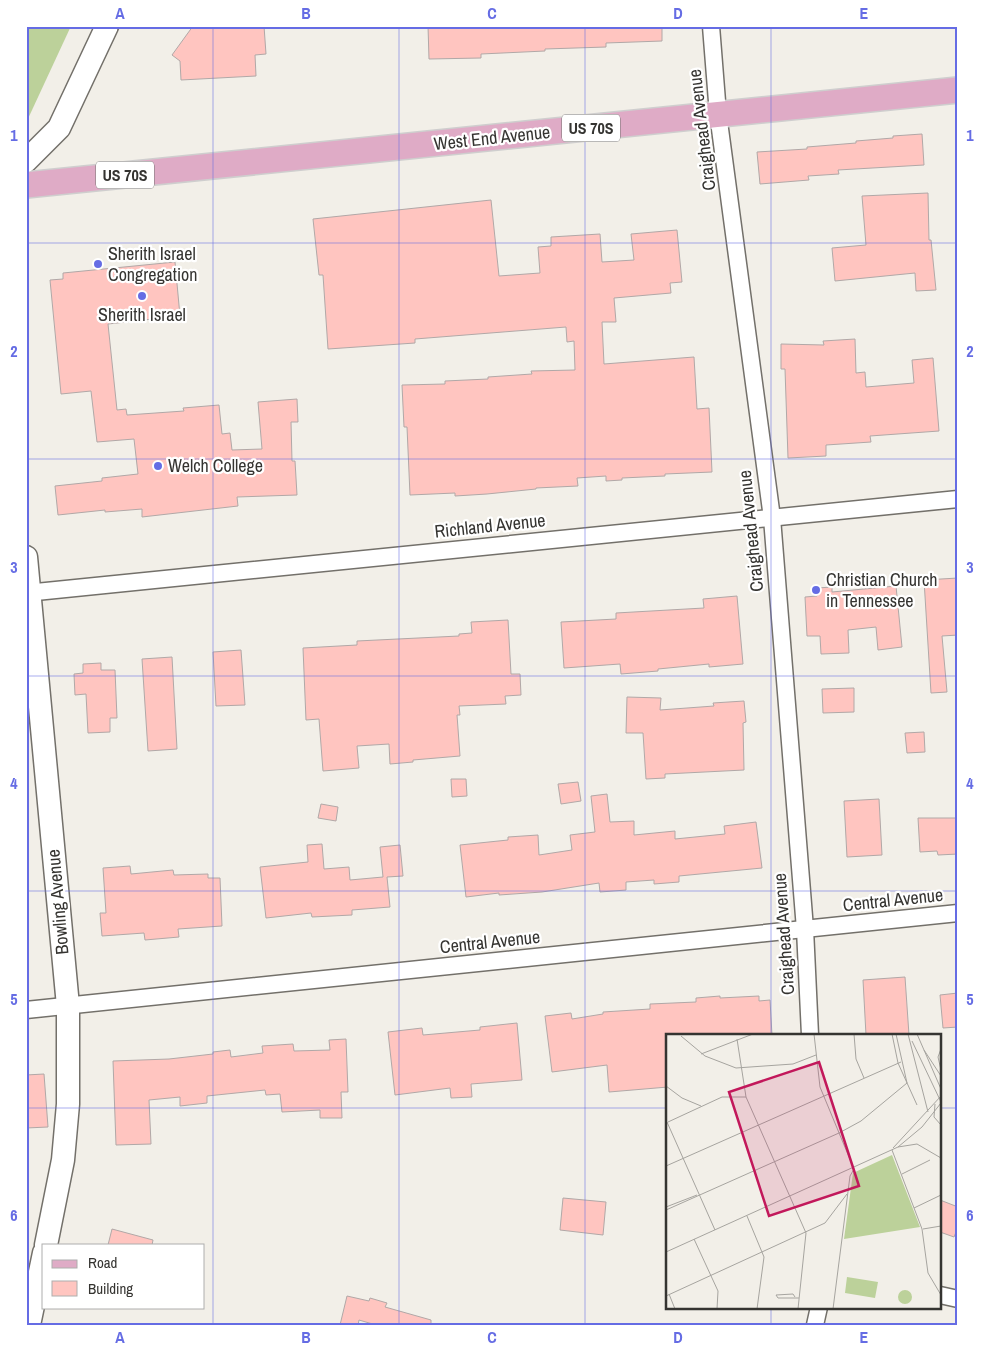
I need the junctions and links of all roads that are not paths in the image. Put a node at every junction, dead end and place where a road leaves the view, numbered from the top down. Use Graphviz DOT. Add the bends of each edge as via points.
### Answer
graph roads {
  1 [pos="107,26"];
  2 [pos="711,26"];
  3 [pos="958,90"];
  4 [pos="718,114"];
  5 [pos="26,162"];
  6 [pos="26,186"];
  7 [pos="958,499"];
  8 [pos="772,518"];
  9 [pos="26,557"];
  10 [pos="28,592"];
  11 [pos="958,913"];
  12 [pos="805,929"];
  13 [pos="68,1006"];
  14 [pos="26,1010"];
  15 [pos="810,1034"];
  16 [pos="46,1244"];
  17 [pos="42,1263"];
  18 [pos="942,1296"];
  19 [pos="958,1299"];
  20 [pos="819,1308"];
  21 [pos="29,1325"];
  22 [pos="815,1325"];
  1 -- 5 [label="street" via="59,128"];
  2 -- 4 [label="street, Craighead Avenue"];
  3 -- 4 [label="main road, West End Avenue / US 70S"];
  4 -- 6 [label="main road, West End Avenue / US 70S"];
  4 -- 8 [label="street, Craighead Avenue"];
  7 -- 8 [label="street, Richland Avenue"];
  8 -- 10 [label="street, Richland Avenue"];
  8 -- 12 [label="street, Craighead Avenue"];
  9 -- 10 [label="street, Bowling Avenue"];
  10 -- 13 [label="street, Bowling Avenue"];
  11 -- 12 [label="street, Central Avenue"];
  12 -- 13 [label="street, Central Avenue"];
  12 -- 15 [label="street, Craighead Avenue"];
  13 -- 14 [label="street, Central Avenue"];
  13 -- 16 [label="street, Bowling Avenue" via="65,1141"];
  17 -- 21 [label="street"];
  18 -- 19 [label="street"];
  20 -- 22 [label="street"];
}
